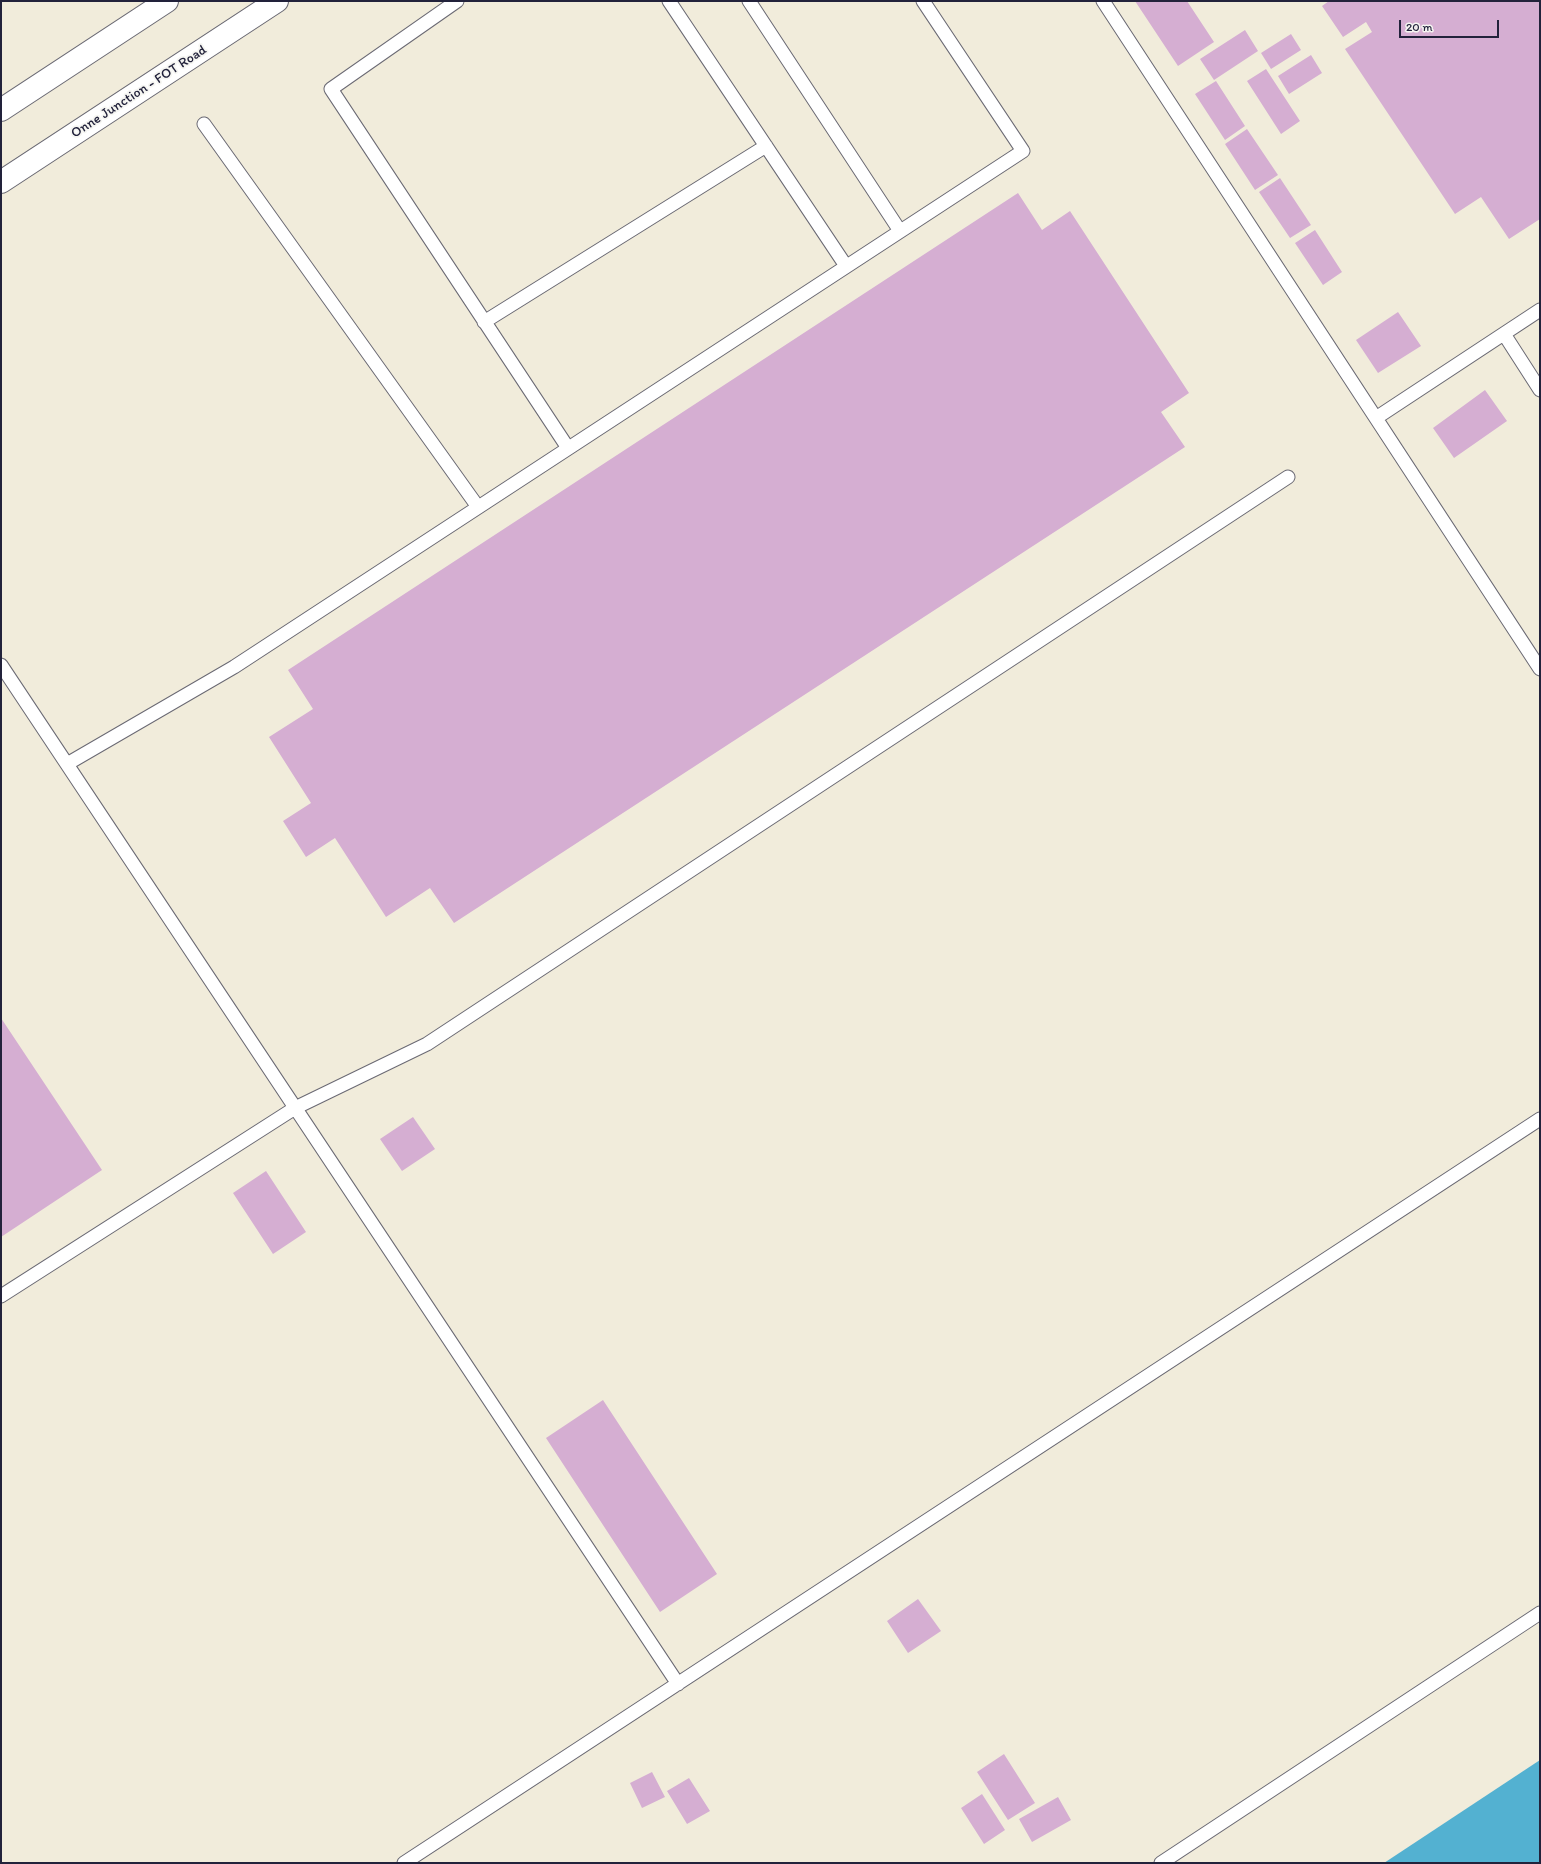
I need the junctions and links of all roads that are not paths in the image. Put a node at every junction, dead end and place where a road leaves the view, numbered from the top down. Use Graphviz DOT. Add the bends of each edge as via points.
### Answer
graph roads {
  1 [pos="166,1"];
  2 [pos="277,1"];
  3 [pos="457,1"];
  4 [pos="668,1"];
  5 [pos="749,1"];
  6 [pos="923,1"];
  7 [pos="1103,1"];
  8 [pos="1,110"];
  9 [pos="204,124"];
  10 [pos="766,146"];
  11 [pos="1,182"];
  12 [pos="900,231"];
  13 [pos="846,266"];
  14 [pos="1540,310"];
  15 [pos="484,322"];
  16 [pos="1504,334"];
  17 [pos="1540,390"];
  18 [pos="1376,418"];
  19 [pos="568,448"];
  20 [pos="1288,477"];
  21 [pos="478,507"];
  22 [pos="1,665"];
  23 [pos="1540,669"];
  24 [pos="67,764"];
  25 [pos="295,1108"];
  26 [pos="1540,1119"];
  27 [pos="1,1296"];
  28 [pos="1540,1613"];
  29 [pos="678,1684"];
  30 [pos="404,1863"];
  31 [pos="1161,1863"];
  1 -- 8 [label="street"];
  2 -- 11 [label="street, Onne Junction - FOT Road"];
  3 -- 15 [label="lane" via="331,89"];
  4 -- 10 [label="lane"];
  5 -- 12 [label="lane"];
  6 -- 12 [label="lane" via="1023,151"];
  7 -- 18 [label="lane"];
  9 -- 21 [label="lane"];
  10 -- 13 [label="lane"];
  10 -- 15 [label="lane"];
  12 -- 13 [label="lane"];
  13 -- 19 [label="lane"];
  14 -- 16 [label="lane"];
  15 -- 19 [label="lane"];
  16 -- 17 [label="lane"];
  16 -- 18 [label="lane"];
  18 -- 23 [label="lane"];
  19 -- 21 [label="lane"];
  20 -- 25 [label="lane" via="427,1044"];
  21 -- 24 [label="lane" via="234,667"];
  22 -- 24 [label="lane"];
  24 -- 25 [label="lane"];
  25 -- 27 [label="lane"];
  25 -- 29 [label="lane"];
  26 -- 29 [label="lane"];
  28 -- 31 [label="lane"];
  29 -- 30 [label="lane"];
}
